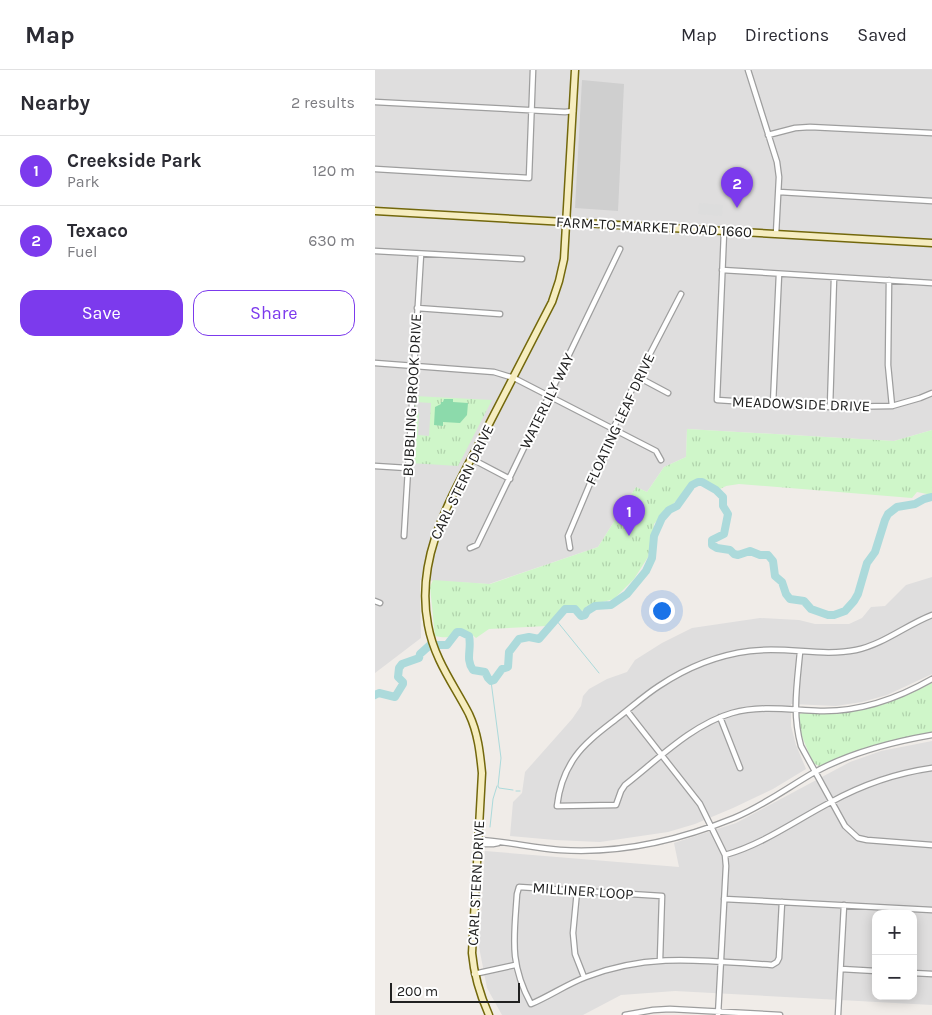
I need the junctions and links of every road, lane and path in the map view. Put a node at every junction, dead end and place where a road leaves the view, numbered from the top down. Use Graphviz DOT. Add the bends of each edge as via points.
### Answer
graph roads {
  1 [pos="533,70"];
  2 [pos="575,70"];
  3 [pos="748,70"];
  4 [pos="375,102"];
  5 [pos="531,110"];
  6 [pos="573,111"];
  7 [pos="932,132"];
  8 [pos="768,135"];
  9 [pos="375,169"];
  10 [pos="779,192"];
  11 [pos="932,201"];
  12 [pos="375,211"];
  13 [pos="566,222"];
  14 [pos="724,232"];
  15 [pos="776,234"];
  16 [pos="932,243"];
  17 [pos="620,249"];
  18 [pos="375,251"];
  19 [pos="421,254"];
  20 [pos="522,259"];
  21 [pos="722,270"];
  22 [pos="779,274"];
  23 [pos="834,278"];
  24 [pos="889,280"];
  25 [pos="932,283"];
  26 [pos="681,294"];
  27 [pos="417,308"];
  28 [pos="499,314"];
  29 [pos="375,363"];
  30 [pos="413,366"];
  31 [pos="638,377"];
  32 [pos="514,378"];
  33 [pos="668,393"];
  34 [pos="932,393"];
  35 [pos="549,396"];
  36 [pos="773,404"];
  37 [pos="892,406"];
  38 [pos="830,407"];
  39 [pos="613,429"];
  40 [pos="471,460"];
  41 [pos="661,460"];
  42 [pos="375,466"];
  43 [pos="407,468"];
  44 [pos="510,479"];
  45 [pos="404,536"];
  46 [pos="470,548"];
  47 [pos="570,548"];
  48 [pos="932,615"];
  49 [pos="800,652"];
  50 [pos="932,679"];
  51 [pos="795,709"];
  52 [pos="627,711"];
  53 [pos="721,718"];
  54 [pos="932,735"];
  55 [pos="662,756"];
  56 [pos="740,768"];
  57 [pos="932,768"];
  58 [pos="815,772"];
  59 [pos="831,801"];
  60 [pos="711,826"];
  61 [pos="478,842"];
  62 [pos="932,844"];
  63 [pos="725,856"];
  64 [pos="577,891"];
  65 [pos="724,899"];
  66 [pos="782,902"];
  67 [pos="844,905"];
  68 [pos="932,910"];
  69 [pos="659,960"];
  70 [pos="721,962"];
  71 [pos="515,966"];
  72 [pos="841,969"];
  73 [pos="872,971"];
  74 [pos="917,973"];
  75 [pos="474,974"];
  76 [pos="932,974"];
  77 [pos="584,977"];
  78 [pos="718,1013"];
  79 [pos="489,1015"];
  80 [pos="625,1015"];
  81 [pos="780,1015"];
  82 [pos="838,1015"];
  1 -- 5 [label="street"];
  2 -- 6 [label="street, CARL STERN DRIVE"];
  3 -- 8 [label="street"];
  4 -- 5 [label="street"];
  5 -- 6 [label="street"];
  5 -- 9 [label="street" via="529,178"];
  6 -- 13 [label="street, CARL STERN DRIVE"];
  7 -- 8 [label="street" via="810,127"];
  8 -- 10 [label="street" via="777,162"];
  10 -- 11 [label="street"];
  10 -- 15 [label="street"];
  12 -- 13 [label="street, FARM-TO-MARKET ROAD 1660"];
  13 -- 14 [label="street, FARM-TO-MARKET ROAD 1660"];
  13 -- 32 [label="street, CARL STERN DRIVE" via="559,281"];
  14 -- 15 [label="street, FARM-TO-MARKET ROAD 1660"];
  14 -- 21 [label="street, MEADOWSIDE DRIVE"];
  15 -- 16 [label="street, FARM-TO-MARKET ROAD 1660"];
  17 -- 35 [label="street, WATERLILY WAY"];
  18 -- 19 [label="street"];
  19 -- 20 [label="street"];
  19 -- 27 [label="street, BUBBLING BROOK DRIVE"];
  21 -- 22 [label="street"];
  21 -- 36 [label="street, MEADOWSIDE DRIVE" via="717,400"];
  22 -- 23 [label="street"];
  22 -- 36 [label="street"];
  23 -- 24 [label="street"];
  23 -- 38 [label="street"];
  24 -- 25 [label="street"];
  24 -- 37 [label="street" via="888,365"];
  26 -- 31 [label="street, FLOATING LEAF DRIVE"];
  27 -- 28 [label="street"];
  27 -- 30 [label="street, BUBBLING BROOK DRIVE"];
  29 -- 30 [label="street"];
  30 -- 32 [label="street" via="494,372"];
  30 -- 43 [label="street, BUBBLING BROOK DRIVE"];
  31 -- 33 [label="street"];
  31 -- 39 [label="street, FLOATING LEAF DRIVE"];
  32 -- 35 [label="street"];
  32 -- 40 [label="street, CARL STERN DRIVE"];
  34 -- 37 [label="street, MEADOWSIDE DRIVE"];
  35 -- 39 [label="street"];
  35 -- 44 [label="street, WATERLILY WAY"];
  36 -- 38 [label="street, MEADOWSIDE DRIVE"];
  37 -- 38 [label="street, MEADOWSIDE DRIVE"];
  39 -- 41 [label="street" via="656,452"];
  39 -- 47 [label="street, FLOATING LEAF DRIVE" via="568,536"];
  40 -- 44 [label="street"];
  40 -- 61 [label="street, CARL STERN DRIVE" via="446,509 431,549 425,594 429,629 441,665 469,714 478,742 482,773"];
  42 -- 43 [label="street"];
  43 -- 45 [label="street, BUBBLING BROOK DRIVE"];
  44 -- 46 [label="street, WATERLILY WAY" via="477,545"];
  48 -- 49 [label="street" via="859,649"];
  49 -- 51 [label="street"];
  49 -- 52 [label="street" via="751,651 697,665 658,686"];
  50 -- 51 [label="street" via="869,706 819,711"];
  51 -- 53 [label="street" via="760,708"];
  51 -- 58 [label="street" via="801,746"];
  52 -- 55 [label="street"];
  52 -- 55 [label="street" via="575,756 566,772 557,806 616,805 625,786"];
  53 -- 55 [label="street" via="689,735"];
  53 -- 56 [label="street"];
  54 -- 58 [label="street" via="880,747"];
  55 -- 60 [label="street" via="700,804"];
  57 -- 59 [label="street" via="873,783"];
  58 -- 59 [label="street"];
  58 -- 60 [label="street" via="763,804"];
  59 -- 62 [label="street" via="845,826 858,838"];
  59 -- 63 [label="street" via="786,829"];
  60 -- 61 [label="street" via="662,841 590,850"];
  60 -- 63 [label="street"];
  61 -- 75 [label="street, CARL STERN DRIVE" via="472,937"];
  63 -- 65 [label="street"];
  64 -- 69 [label="street, MILLINER LOOP" via="662,896"];
  64 -- 71 [label="street, MILLINER LOOP" via="519,887"];
  64 -- 77 [label="street" via="574,947"];
  65 -- 66 [label="street"];
  65 -- 70 [label="street"];
  66 -- 67 [label="street"];
  66 -- 70 [label="street, MILLINER LOOP" via="777,962 772,965"];
  67 -- 68 [label="street"];
  67 -- 72 [label="street"];
  69 -- 70 [label="street, MILLINER LOOP"];
  69 -- 77 [label="street, MILLINER LOOP" via="632,963"];
  70 -- 78 [label="street"];
  71 -- 75 [label="street"];
  71 -- 77 [label="street, MILLINER LOOP" via="531,1004"];
  72 -- 73 [label="street"];
  72 -- 82 [label="street"];
  74 -- 76 [label="street"];
  75 -- 79 [label="street, CARL STERN DRIVE"];
  78 -- 80 [label="street" via="670,1009"];
  78 -- 81 [label="street"];
}
